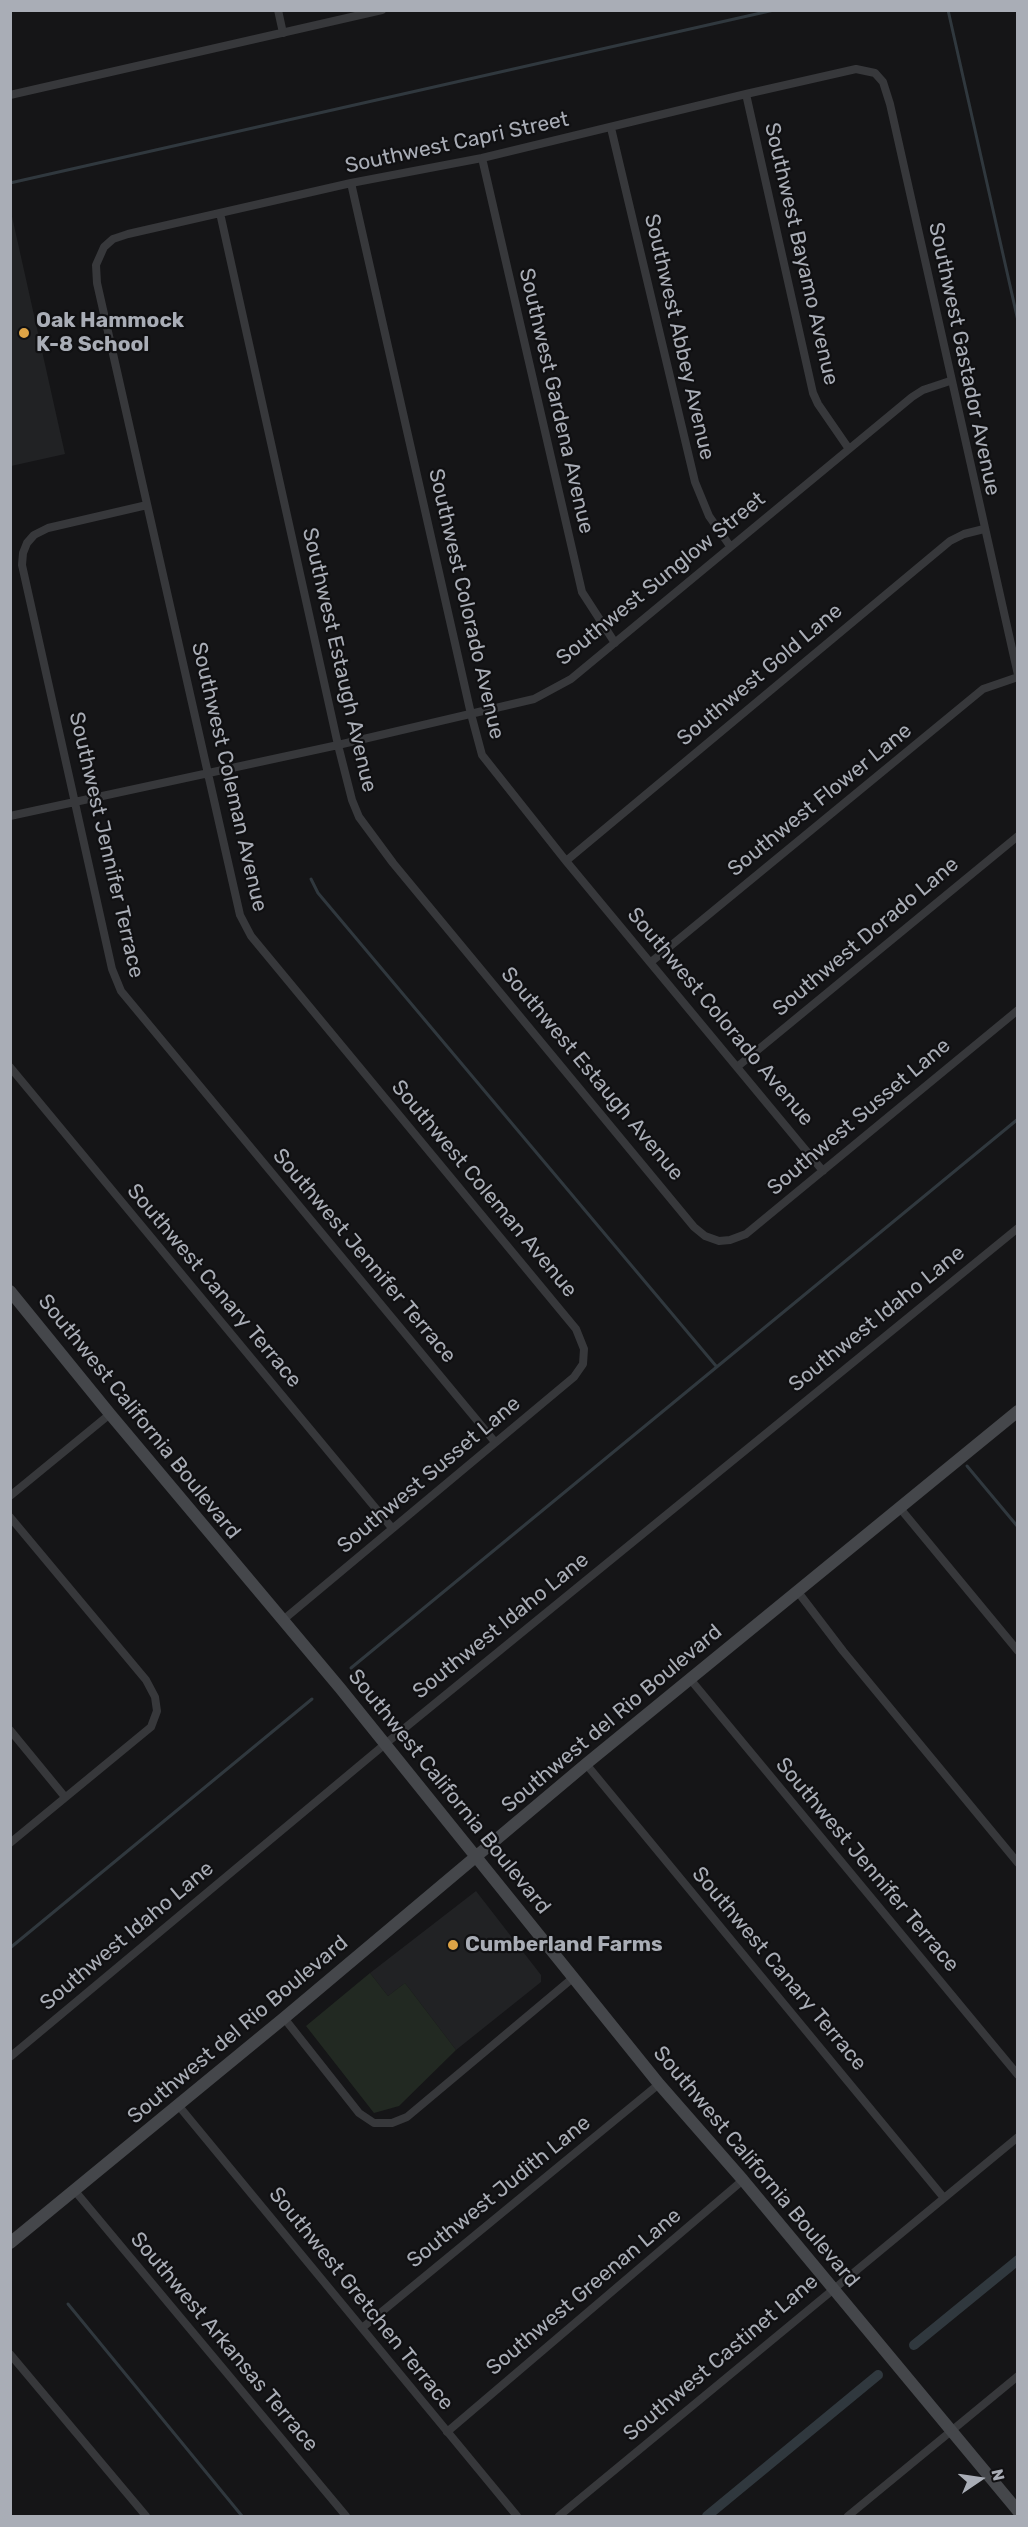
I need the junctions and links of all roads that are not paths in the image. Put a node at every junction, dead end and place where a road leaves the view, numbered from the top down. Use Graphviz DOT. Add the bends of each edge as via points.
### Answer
graph roads {
  1 [pos="278,10"];
  2 [pos="382,10"];
  3 [pos="283,33"];
  4 [pos="856,69"];
  5 [pos="746,94"];
  6 [pos="10,95"];
  7 [pos="611,128"];
  8 [pos="482,158"];
  9 [pos="351,183"];
  10 [pos="220,213"];
  11 [pos="97,283"];
  12 [pos="950,381"];
  13 [pos="849,449"];
  14 [pos="147,505"];
  15 [pos="984,529"];
  16 [pos="730,546"];
  17 [pos="615,643"];
  18 [pos="1017,676"];
  19 [pos="471,714"];
  20 [pos="338,745"];
  21 [pos="207,772"];
  22 [pos="76,802"];
  23 [pos="10,816"];
  24 [pos="1017,836"];
  25 [pos="566,861"];
  26 [pos="651,962"];
  27 [pos="1017,1010"];
  28 [pos="10,1067"];
  29 [pos="737,1067"];
  30 [pos="823,1171"];
  31 [pos="1017,1228"];
  32 [pos="718,1240"];
  33 [pos="10,1291"];
  34 [pos="584,1349"];
  35 [pos="1017,1411"];
  36 [pos="110,1414"];
  37 [pos="495,1442"];
  38 [pos="10,1496"];
  39 [pos="899,1507"];
  40 [pos="10,1516"];
  41 [pos="392,1528"];
  42 [pos="798,1592"];
  43 [pos="283,1620"];
  44 [pos="1017,1651"];
  45 [pos="690,1679"];
  46 [pos="10,1730"];
  47 [pos="384,1745"];
  48 [pos="586,1764"];
  49 [pos="65,1797"];
  50 [pos="10,1843"];
  51 [pos="477,1856"];
  52 [pos="1017,1863"];
  53 [pos="574,1977"];
  54 [pos="284,2018"];
  55 [pos="10,2057"];
  56 [pos="1017,2074"];
  57 [pos="659,2084"];
  58 [pos="178,2105"];
  59 [pos="1017,2137"];
  60 [pos="743,2180"];
  61 [pos="75,2191"];
  62 [pos="944,2198"];
  63 [pos="10,2243"];
  64 [pos="833,2289"];
  65 [pos="362,2328"];
  66 [pos="10,2354"];
  67 [pos="1017,2376"];
  68 [pos="951,2431"];
  69 [pos="447,2432"];
  70 [pos="1017,2511"];
  71 [pos="146,2517"];
  72 [pos="346,2517"];
  73 [pos="517,2517"];
  74 [pos="559,2517"];
  75 [pos="848,2517"];
  1 -- 3 [label="street"];
  2 -- 3 [label="street"];
  3 -- 6 [label="street"];
  4 -- 5 [label="street, Southwest Capri Street"];
  4 -- 12 [label="street, Southwest Gastador Avenue" via="875,73 886,90"];
  5 -- 7 [label="street, Southwest Capri Street"];
  5 -- 13 [label="street, Southwest Bayamo Avenue" via="813,393"];
  7 -- 8 [label="street, Southwest Capri Street"];
  7 -- 16 [label="street, Southwest Abbey Avenue" via="695,482 709,516"];
  8 -- 9 [label="street, Southwest Capri Street"];
  8 -- 17 [label="street, Southwest Gardena Avenue" via="582,592"];
  9 -- 10 [label="street, Southwest Capri Street"];
  9 -- 19 [label="street, Southwest Colorado Avenue"];
  10 -- 11 [label="street, Southwest Capri Street" via="113,239 97,258"];
  10 -- 20 [label="street, Southwest Estaugh Avenue"];
  11 -- 14 [label="street, Southwest Coleman Avenue"];
  12 -- 13 [label="street, Southwest Sunglow Street" via="918,393"];
  12 -- 15 [label="street, Southwest Gastador Avenue"];
  13 -- 16 [label="street, Southwest Sunglow Street"];
  14 -- 21 [label="street, Southwest Coleman Avenue"];
  14 -- 22 [label="street, Southwest Jennifer Terrace" via="48,528 34,535 23,553 22,565"];
  15 -- 18 [label="street, Southwest Gastador Avenue"];
  15 -- 25 [label="street, Southwest Gold Lane" via="950,541"];
  16 -- 17 [label="street, Southwest Sunglow Street"];
  17 -- 19 [label="street, Southwest Sunglow Street" via="571,679 534,699"];
  18 -- 26 [label="street, Southwest Flower Lane" via="983,689"];
  19 -- 20 [label="street, Southwest Sunglow Street"];
  19 -- 25 [label="street, Southwest Colorado Avenue" via="483,755"];
  20 -- 21 [label="street, Southwest Sunglow Street"];
  20 -- 32 [label="street, Southwest Estaugh Avenue" via="352,800 379,846 694,1227"];
  21 -- 22 [label="street, Southwest Sunglow Street"];
  21 -- 34 [label="street, Southwest Coleman Avenue" via="240,915 251,936 576,1329"];
  22 -- 23 [label="street, Southwest Sunglow Street"];
  22 -- 37 [label="street, Southwest Jennifer Terrace" via="112,969 122,991"];
  24 -- 29 [label="street, Southwest Dorado Lane"];
  25 -- 26 [label="street, Southwest Colorado Avenue"];
  26 -- 29 [label="street, Southwest Colorado Avenue"];
  27 -- 30 [label="street, Southwest Susset Lane"];
  28 -- 41 [label="street, Southwest Canary Terrace"];
  29 -- 30 [label="street, Southwest Colorado Avenue"];
  30 -- 32 [label="street, Southwest Susset Lane" via="746,1234"];
  31 -- 47 [label="street, Southwest Idaho Lane"];
  33 -- 36 [label="street, Southwest California Boulevard"];
  34 -- 37 [label="street, Southwest Susset Lane" via="583,1364 574,1377"];
  35 -- 39 [label="street, Southwest del Rio Boulevard"];
  36 -- 38 [label="street"];
  36 -- 43 [label="street, Southwest California Boulevard"];
  37 -- 41 [label="street, Southwest Susset Lane"];
  39 -- 42 [label="street, Southwest del Rio Boulevard"];
  39 -- 44 [label="street"];
  40 -- 49 [label="street" via="146,1680 155,1697 157,1711 151,1727"];
  41 -- 43 [label="street, Southwest Susset Lane"];
  42 -- 45 [label="street, Southwest del Rio Boulevard"];
  42 -- 52 [label="street"];
  43 -- 47 [label="street, Southwest California Boulevard"];
  45 -- 48 [label="street, Southwest del Rio Boulevard"];
  45 -- 56 [label="street, Southwest Jennifer Terrace"];
  46 -- 49 [label="street"];
  47 -- 51 [label="street, Southwest California Boulevard"];
  47 -- 55 [label="street, Southwest Idaho Lane"];
  48 -- 51 [label="street, Southwest del Rio Boulevard"];
  48 -- 62 [label="street, Southwest Canary Terrace"];
  49 -- 50 [label="street"];
  51 -- 53 [label="street, Southwest California Boulevard"];
  51 -- 54 [label="street, Southwest del Rio Boulevard"];
  53 -- 54 [label="street" via="407,2117 392,2123 375,2123 359,2113"];
  53 -- 57 [label="street, Southwest California Boulevard"];
  54 -- 58 [label="street, Southwest del Rio Boulevard"];
  57 -- 60 [label="street, Southwest California Boulevard"];
  57 -- 65 [label="street, Southwest Judith Lane"];
  58 -- 61 [label="street, Southwest del Rio Boulevard"];
  58 -- 65 [label="street, Southwest Gretchen Terrace"];
  59 -- 62 [label="street, Southwest Castinet Lane"];
  60 -- 64 [label="street, Southwest California Boulevard"];
  60 -- 69 [label="street, Southwest Greenan Lane"];
  61 -- 63 [label="street, Southwest del Rio Boulevard"];
  61 -- 72 [label="street, Southwest Arkansas Terrace"];
  62 -- 64 [label="street, Southwest Castinet Lane"];
  64 -- 68 [label="street, Southwest California Boulevard"];
  64 -- 74 [label="street, Southwest Castinet Lane"];
  65 -- 69 [label="street, Southwest Gretchen Terrace"];
  66 -- 71 [label="street"];
  67 -- 68 [label="street"];
  68 -- 70 [label="street, Southwest California Boulevard"];
  68 -- 75 [label="street"];
  69 -- 73 [label="street, Southwest Gretchen Terrace"];
}
